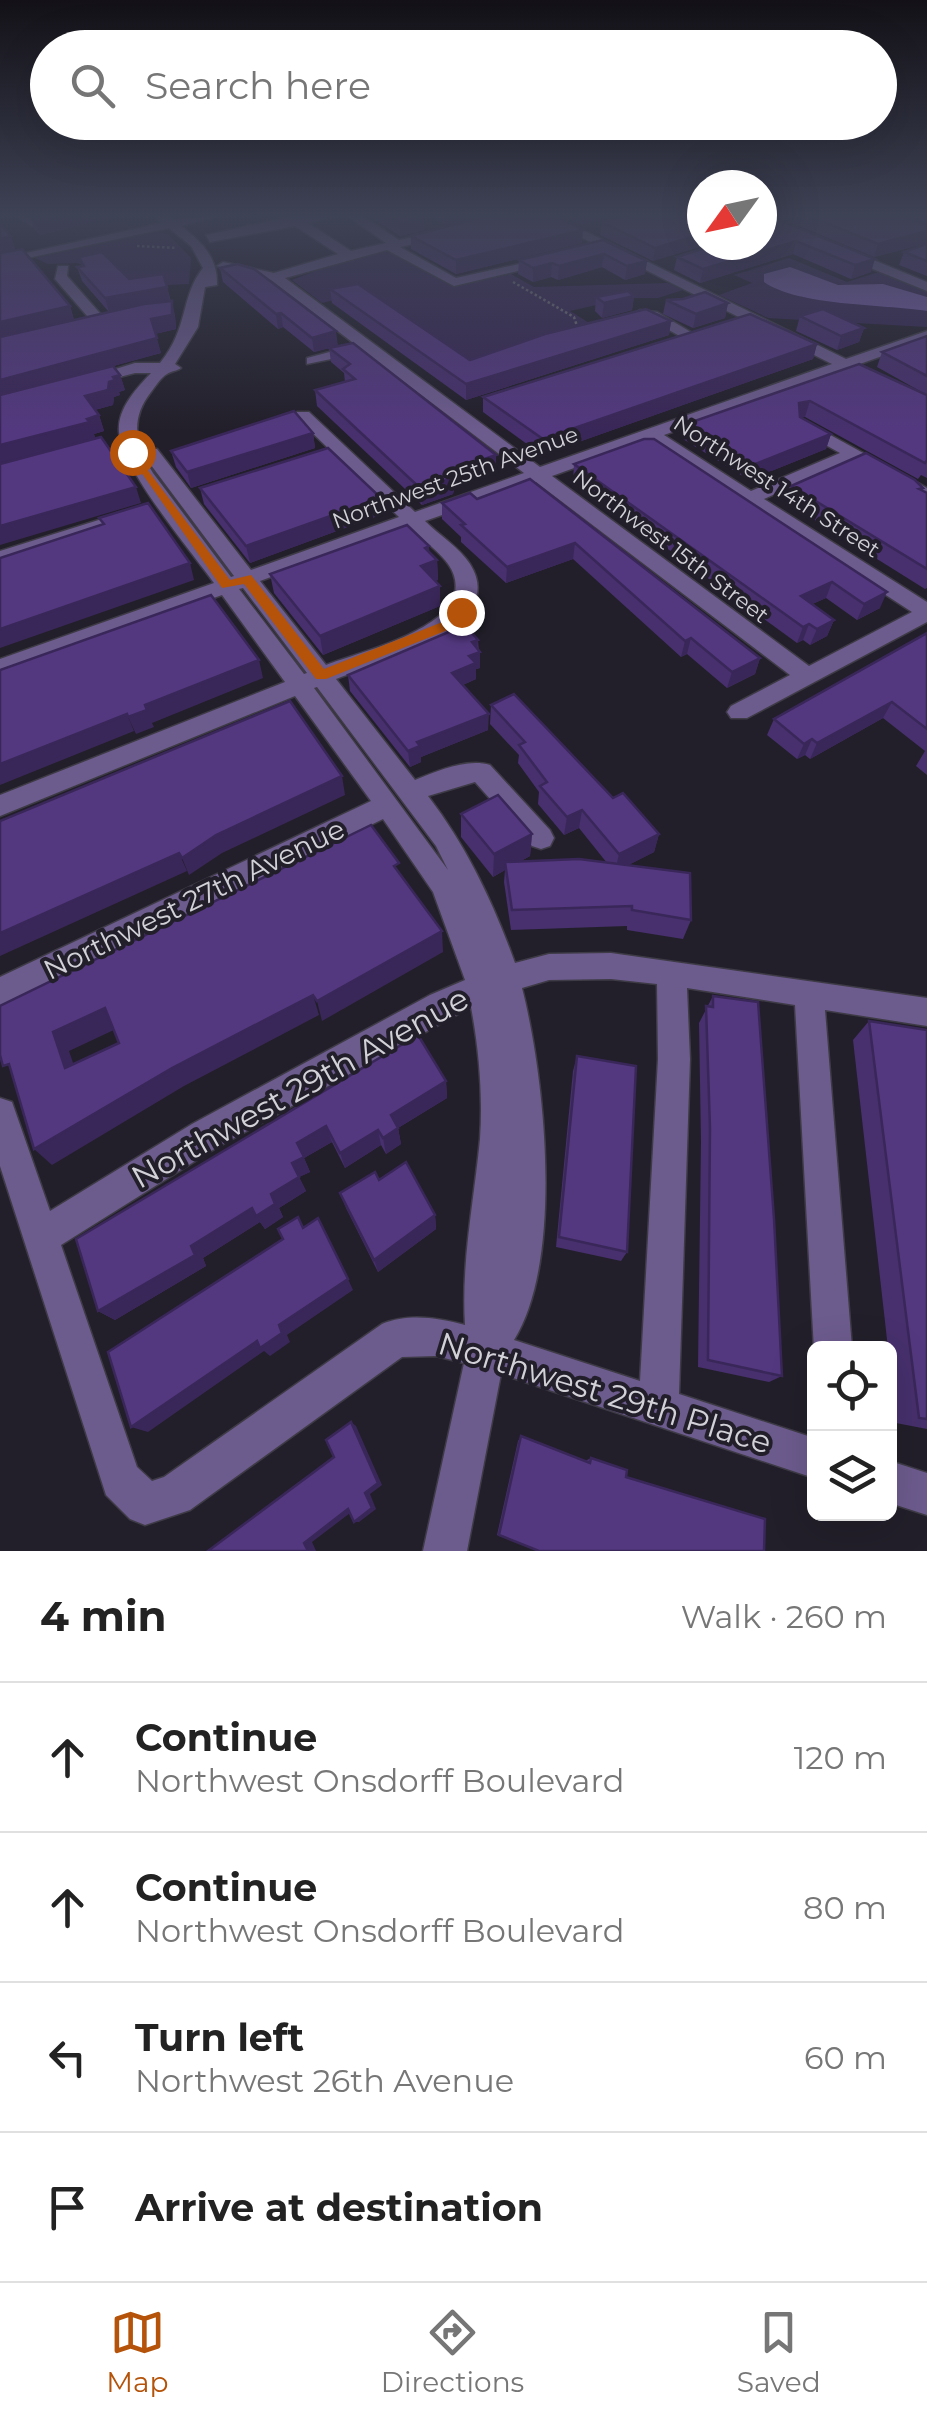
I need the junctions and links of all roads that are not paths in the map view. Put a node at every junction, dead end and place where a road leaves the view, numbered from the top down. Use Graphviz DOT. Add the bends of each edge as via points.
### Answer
graph roads {
  1 [pos="71,286"];
  2 [pos="206,286"];
  3 [pos="288,286"];
  4 [pos="687,286"];
  5 [pos="751,318"];
  6 [pos="621,320"];
  7 [pos="81,326"];
  8 [pos="708,332"];
  9 [pos="927,335"];
  10 [pos="674,342"];
  11 [pos="367,346"];
  12 [pos="312,362"];
  13 [pos="844,364"];
  14 [pos="172,368"];
  15 [pos="870,377"];
  16 [pos="73,384"];
  17 [pos="482,404"];
  18 [pos="455,412"];
  19 [pos="304,415"];
  20 [pos="803,425"];
  21 [pos="650,434"];
  22 [pos="861,459"];
  23 [pos="537,474"];
  24 [pos="927,496"];
  25 [pos="750,498"];
  26 [pos="168,504"];
  27 [pos="412,519"];
  28 [pos="0,558"];
  29 [pos="237,582"];
  30 [pos="927,613"];
  31 [pos="0,666"];
  32 [pos="807,676"];
  33 [pos="310,680"];
  34 [pos="739,712"];
  35 [pos="399,798"];
  36 [pos="0,806"];
  37 [pos="541,838"];
  38 [pos="672,972"];
  39 [pos="495,983"];
  40 [pos="0,992"];
  41 [pos="808,994"];
  42 [pos="927,1012"];
  43 [pos="0,1114"];
  44 [pos="40,1238"];
  45 [pos="832,1341"];
  46 [pos="486,1350"];
  47 [pos="659,1408"];
  48 [pos="807,1456"];
  49 [pos="897,1484"];
  50 [pos="927,1494"];
  51 [pos="445,1551"];
  1 -- 7 [label="street" via="106,320"];
  2 -- 14 [label="street" via="195,305 208,320 197,348"];
  3 -- 11 [label="street, Northwest 15th Street"];
  4 -- 5 [label="street"];
  5 -- 8 [label="street"];
  5 -- 13 [label="street"];
  6 -- 8 [label="street" via="652,315"];
  8 -- 10 [label="street"];
  9 -- 13 [label="street, Northwest 25th Avenue"];
  11 -- 12 [label="street"];
  11 -- 18 [label="street, Northwest 15th Street"];
  13 -- 15 [label="street"];
  13 -- 21 [label="street, Northwest 25th Avenue"];
  14 -- 16 [label="street" via="134,368"];
  14 -- 26 [label="street" via="129,410 125,438"];
  17 -- 18 [label="street"];
  18 -- 23 [label="street, Northwest 15th Street"];
  19 -- 27 [label="street" via="332,453"];
  20 -- 22 [label="street"];
  21 -- 23 [label="street, Northwest 25th Avenue"];
  21 -- 25 [label="street, Northwest 14th Street"];
  22 -- 24 [label="street"];
  22 -- 25 [label="street" via="842,458"];
  23 -- 27 [label="street, Northwest 25th Avenue"];
  23 -- 32 [label="street, Northwest 15th Street"];
  25 -- 30 [label="street, Northwest 14th Street"];
  26 -- 28 [label="street"];
  26 -- 29 [label="street"];
  27 -- 29 [label="street, Northwest 25th Avenue"];
  27 -- 33 [label="street" via="460,566 467,580 461,612 445,626"];
  29 -- 31 [label="street, Northwest 25th Avenue"];
  29 -- 33 [label="street"];
  30 -- 32 [label="street"];
  32 -- 34 [label="street"];
  33 -- 35 [label="street"];
  33 -- 36 [label="street"];
  35 -- 37 [label="street, Northwest 27th Avenue" via="444,778 482,772"];
  35 -- 39 [label="street"];
  35 -- 40 [label="street, Northwest 27th Avenue"];
  38 -- 39 [label="street, Northwest 29th Avenue" via="549,967"];
  38 -- 41 [label="street, Northwest 29th Avenue"];
  38 -- 47 [label="street"];
  39 -- 44 [label="street, Northwest 29th Avenue" via="440,1006 204,1136"];
  39 -- 46 [label="street" via="497,1134 481,1288"];
  39 -- 46 [label="street" via="528,1131 516,1298"];
  41 -- 42 [label="street, Northwest 29th Avenue"];
  41 -- 45 [label="street"];
  43 -- 44 [label="street"];
  44 -- 46 [label="street, Northwest 29th Place" via="121,1480 145,1504 175,1495 396,1338 436,1336"];
  46 -- 47 [label="street, Northwest 29th Place"];
  46 -- 51 [label="street"];
  47 -- 48 [label="street, Northwest 29th Place"];
  49 -- 50 [label="street"];
}
